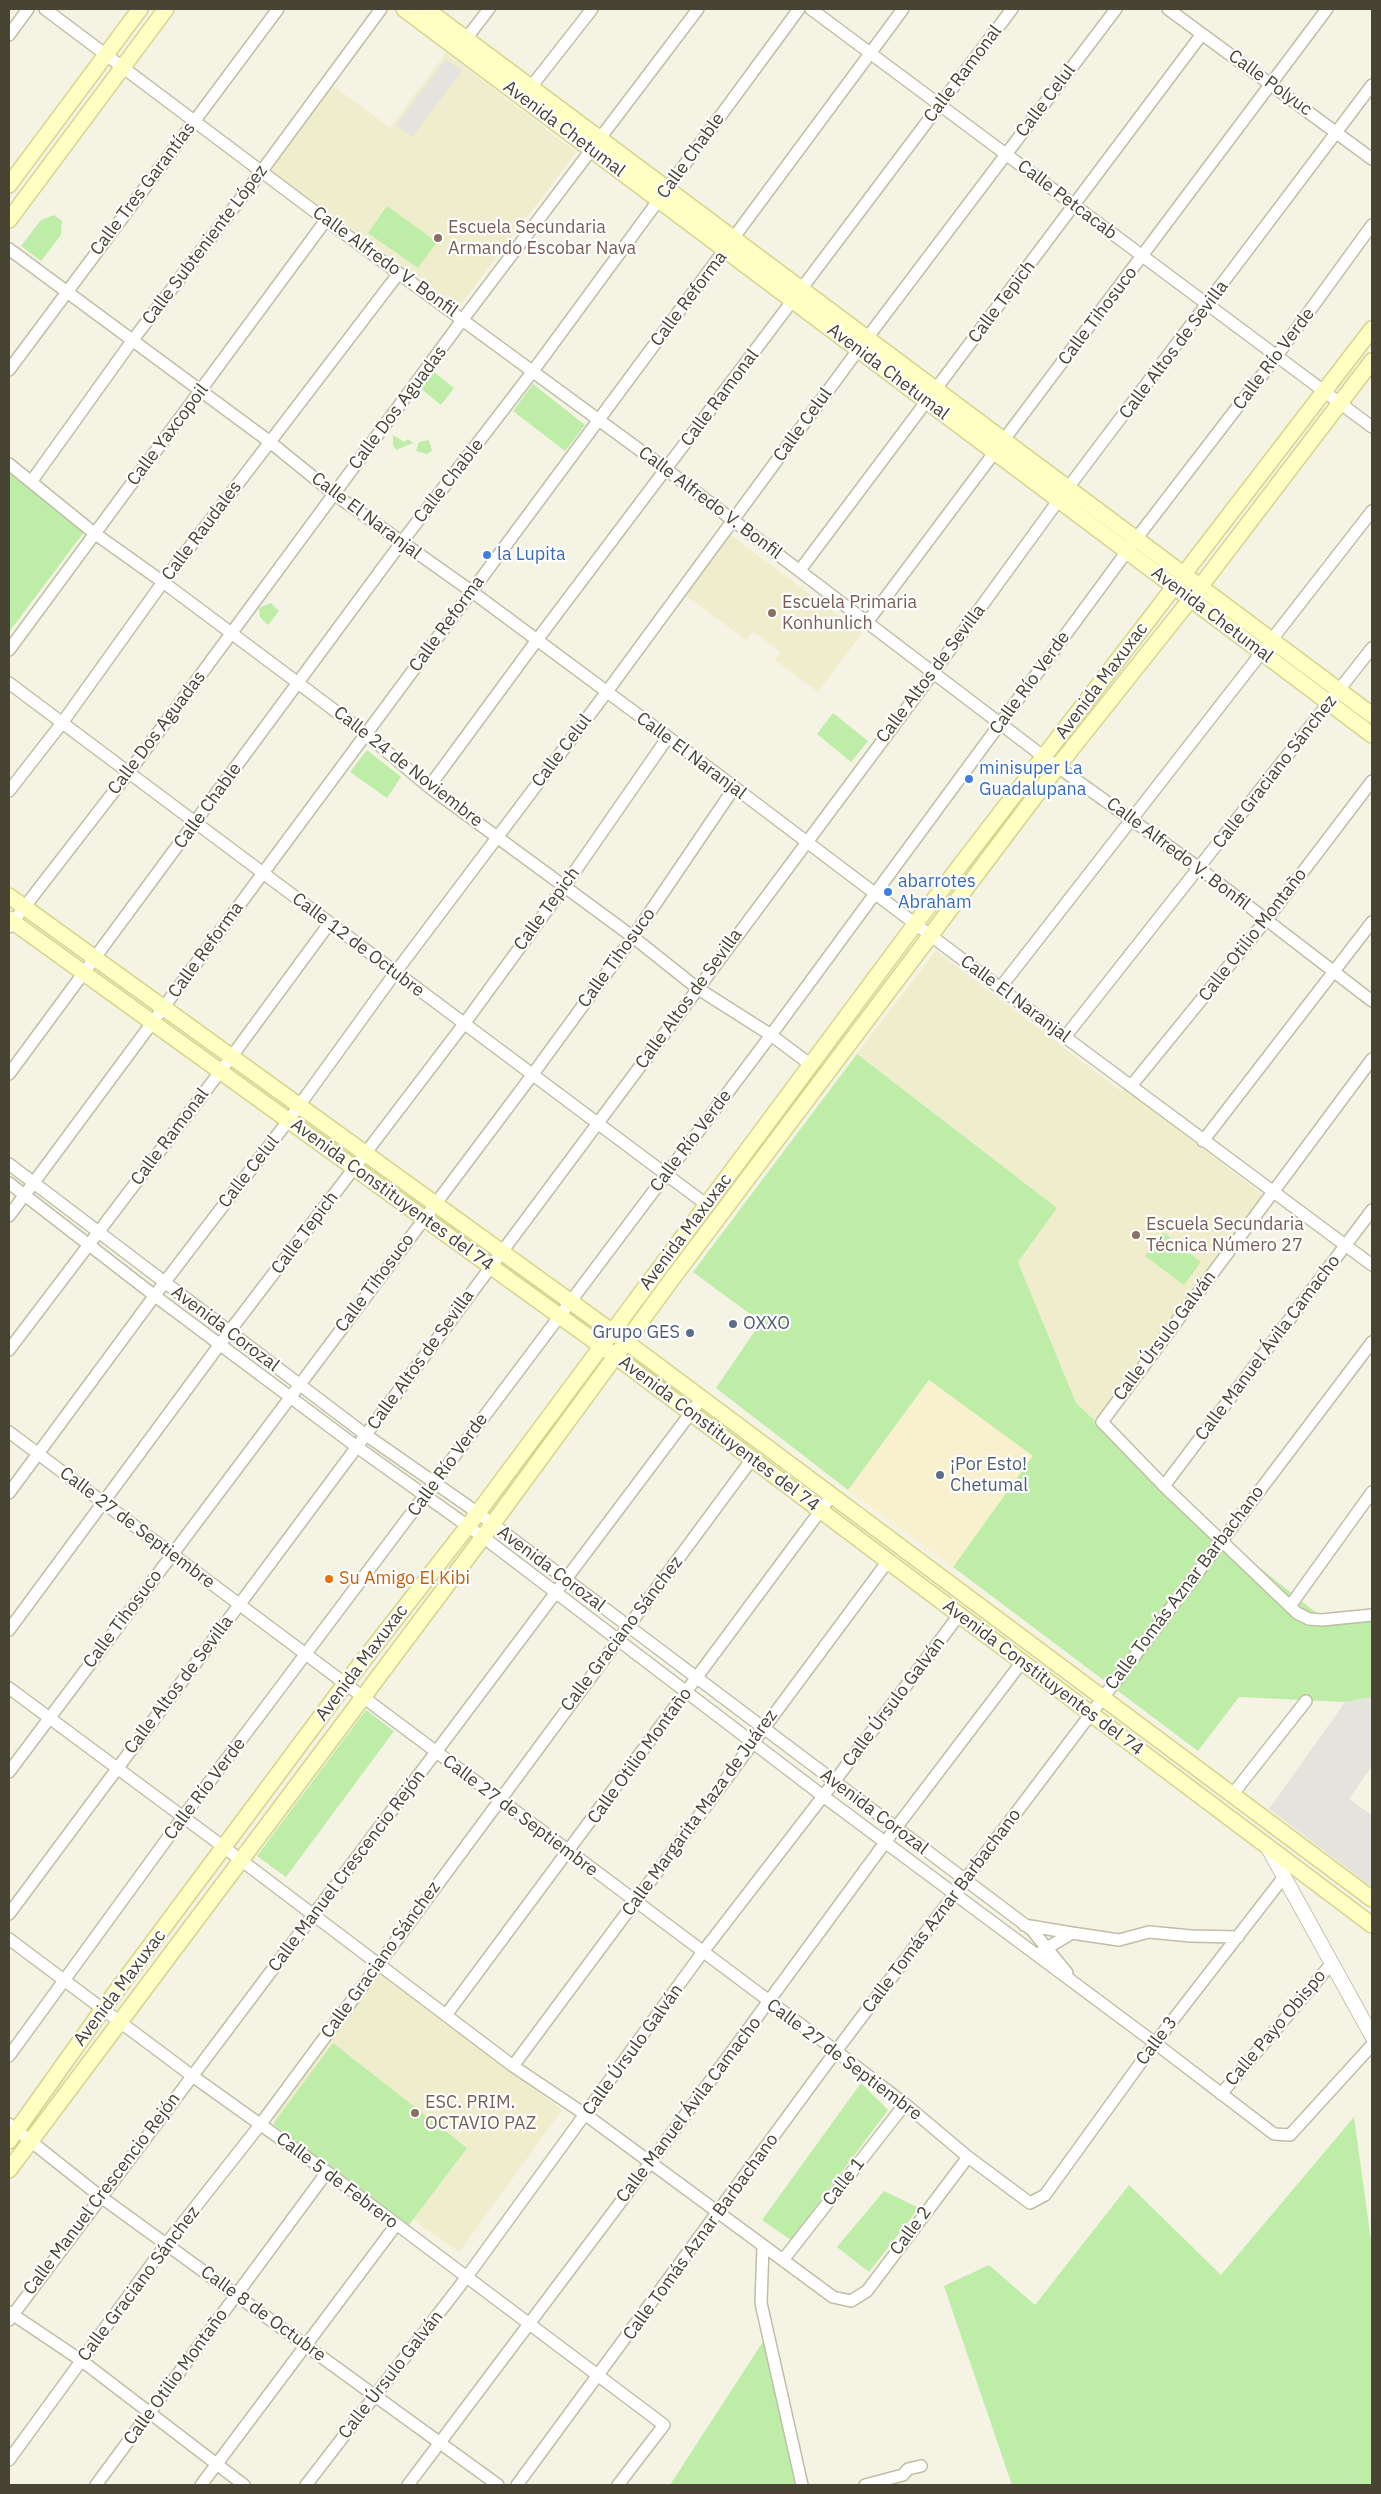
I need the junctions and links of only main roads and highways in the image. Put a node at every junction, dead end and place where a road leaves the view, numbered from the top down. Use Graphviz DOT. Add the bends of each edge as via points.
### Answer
graph roads {
  1 [pos="140,9"];
  2 [pos="166,9"];
  3 [pos="404,9"];
  4 [pos="426,9"];
  5 [pos="462,44"];
  6 [pos="9,185"];
  7 [pos="9,220"];
  8 [pos="1372,330"];
  9 [pos="1372,361"];
  10 [pos="1063,495"];
  11 [pos="1183,574"];
  12 [pos="1173,587"];
  13 [pos="1200,587"];
  14 [pos="1190,600"];
  15 [pos="1372,715"];
  16 [pos="1372,735"];
  17 [pos="9,896"];
  18 [pos="10,923"];
  19 [pos="612,1331"];
  20 [pos="626,1341"];
  21 [pos="600,1346"];
  22 [pos="615,1356"];
  23 [pos="1372,1899"];
  24 [pos="1372,1925"];
  25 [pos="11,2132"];
  26 [pos="9,2170"];
  1 -- 6 [label="main road"];
  2 -- 7 [label="main road"];
  3 -- 5 [label="main road, Avenida Chetumal"];
  4 -- 5 [label="main road, Avenida Chetumal"];
  5 -- 10 [label="main road, Avenida Chetumal"];
  8 -- 11 [label="main road, Avenida Maxuxac"];
  9 -- 13 [label="main road, Avenida Maxuxac"];
  10 -- 11 [label="main road, Avenida Chetumal" via="1136,539"];
  10 -- 12 [label="main road, Avenida Chetumal" via="1127,552"];
  11 -- 12 [label="main road, Avenida Maxuxac"];
  11 -- 13 [label="main road, Avenida Chetumal"];
  12 -- 14 [label="main road, Avenida Chetumal"];
  12 -- 19 [label="main road, Avenida Maxuxac" via="916,923"];
  13 -- 14 [label="main road, Avenida Maxuxac"];
  13 -- 15 [label="main road, Avenida Chetumal"];
  14 -- 16 [label="main road, Avenida Chetumal"];
  14 -- 20 [label="main road, Avenida Maxuxac" via="1058,766"];
  17 -- 19 [label="main road, Avenida Constituyentes del 74"];
  18 -- 21 [label="main road, Avenida Constituyentes del 74"];
  19 -- 20 [label="main road, Avenida Constituyentes del 74"];
  19 -- 21 [label="main road, Avenida Maxuxac"];
  20 -- 22 [label="main road, Avenida Maxuxac"];
  20 -- 23 [label="main road, Avenida Constituyentes del 74"];
  21 -- 22 [label="main road, Avenida Constituyentes del 74"];
  21 -- 25 [label="main road, Avenida Maxuxac" via="478,1513 345,1684"];
  22 -- 24 [label="main road, Avenida Constituyentes del 74"];
  22 -- 26 [label="main road, Avenida Maxuxac"];
}
